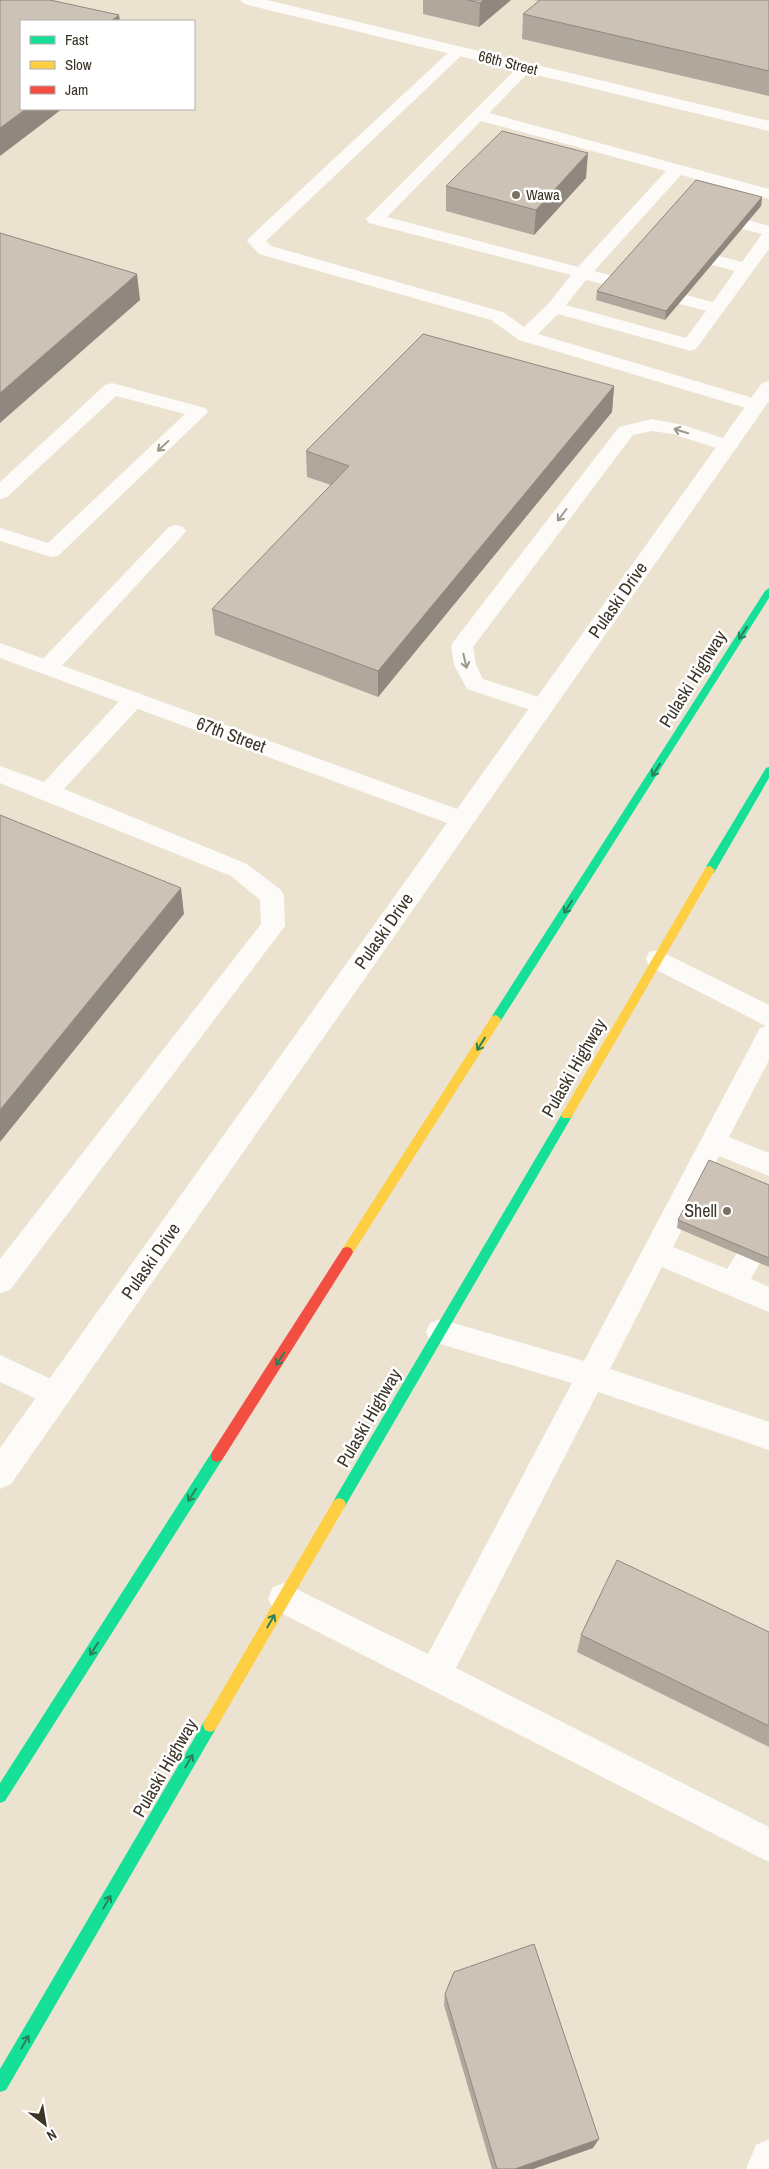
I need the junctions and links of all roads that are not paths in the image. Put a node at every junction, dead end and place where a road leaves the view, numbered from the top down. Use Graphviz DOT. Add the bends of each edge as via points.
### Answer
graph roads {
  1 [pos="248,0"];
  2 [pos="458,51"];
  3 [pos="526,67"];
  4 [pos="478,115"];
  5 [pos="769,126"];
  6 [pos="677,169"];
  7 [pos="769,194"];
  8 [pos="745,224"];
  9 [pos="769,231"];
  10 [pos="769,237"];
  11 [pos="715,260"];
  12 [pos="746,268"];
  13 [pos="582,273"];
  14 [pos="607,280"];
  15 [pos="682,299"];
  16 [pos="556,307"];
  17 [pos="716,308"];
  18 [pos="525,336"];
  19 [pos="680,363"];
  20 [pos="763,396"];
  21 [pos="728,446"];
  22 [pos="0,494"];
  23 [pos="176,531"];
  24 [pos="0,534"];
  25 [pos="769,592"];
  26 [pos="0,650"];
  27 [pos="48,667"];
  28 [pos="134,699"];
  29 [pos="543,706"];
  30 [pos="769,770"];
  31 [pos="0,774"];
  32 [pos="48,792"];
  33 [pos="462,820"];
  34 [pos="658,959"];
  35 [pos="769,1017"];
  36 [pos="769,1035"];
  37 [pos="713,1142"];
  38 [pos="769,1165"];
  39 [pos="656,1252"];
  40 [pos="748,1258"];
  41 [pos="0,1281"];
  42 [pos="733,1285"];
  43 [pos="769,1300"];
  44 [pos="440,1332"];
  45 [pos="0,1368"];
  46 [pos="591,1376"];
  47 [pos="56,1395"];
  48 [pos="769,1436"];
  49 [pos="0,1474"];
  50 [pos="284,1598"];
  51 [pos="435,1675"];
  52 [pos="0,1796"];
  53 [pos="769,1845"];
  54 [pos="0,2084"];
  55 [pos="769,2158"];
  56 [pos="765,2169"];
  1 -- 2 [label="street, 66th Street"];
  2 -- 3 [label="street, 66th Street"];
  2 -- 18 [label="lane" via="256,240 265,250 497,316"];
  3 -- 4 [label="lane"];
  3 -- 5 [label="street, 66th Street"];
  4 -- 6 [label="lane"];
  4 -- 13 [label="lane" via="375,219"];
  6 -- 7 [label="lane"];
  6 -- 13 [label="lane" via="657,202 626,236"];
  8 -- 9 [label="lane"];
  10 -- 12 [label="lane"];
  11 -- 12 [label="lane"];
  12 -- 17 [label="lane"];
  13 -- 14 [label="lane"];
  13 -- 16 [label="lane"];
  15 -- 17 [label="lane"];
  16 -- 18 [label="lane"];
  16 -- 19 [label="lane"];
  17 -- 19 [label="lane"];
  18 -- 19 [label="lane"];
  19 -- 20 [label="lane"];
  20 -- 21 [label="street, Pulaski Drive"];
  21 -- 29 [label="street, Pulaski Drive"];
  21 -- 29 [label="lane, one-way" via="676,428 652,425 626,431 462,646 465,665 475,684"];
  22 -- 24 [label="lane, one-way" via="112,389 198,412 51,551"];
  23 -- 27 [label="lane"];
  25 -- 52 [label="highway, Pulaski Highway, one-way"];
  26 -- 27 [label="street, 67th Street"];
  27 -- 28 [label="street, 67th Street"];
  28 -- 32 [label="lane"];
  28 -- 33 [label="street, 67th Street"];
  29 -- 33 [label="street, Pulaski Drive"];
  30 -- 34 [label="highway, Pulaski Highway"];
  31 -- 32 [label="lane"];
  32 -- 41 [label="lane" via="239,870 272,896 273,926"];
  33 -- 47 [label="street, Pulaski Drive"];
  34 -- 35 [label="lane"];
  34 -- 44 [label="highway, Pulaski Highway"];
  36 -- 37 [label="lane"];
  37 -- 38 [label="lane"];
  37 -- 39 [label="lane"];
  39 -- 42 [label="lane"];
  39 -- 46 [label="lane"];
  40 -- 42 [label="lane"];
  42 -- 43 [label="lane"];
  44 -- 46 [label="lane"];
  44 -- 50 [label="highway, Pulaski Highway"];
  45 -- 47 [label="lane"];
  46 -- 48 [label="lane"];
  46 -- 51 [label="lane"];
  47 -- 49 [label="street, Pulaski Drive"];
  50 -- 51 [label="lane"];
  54 -- 50 [label="highway, Pulaski Highway, one-way"];
  51 -- 53 [label="lane"];
  55 -- 56 [label="lane"];
}
